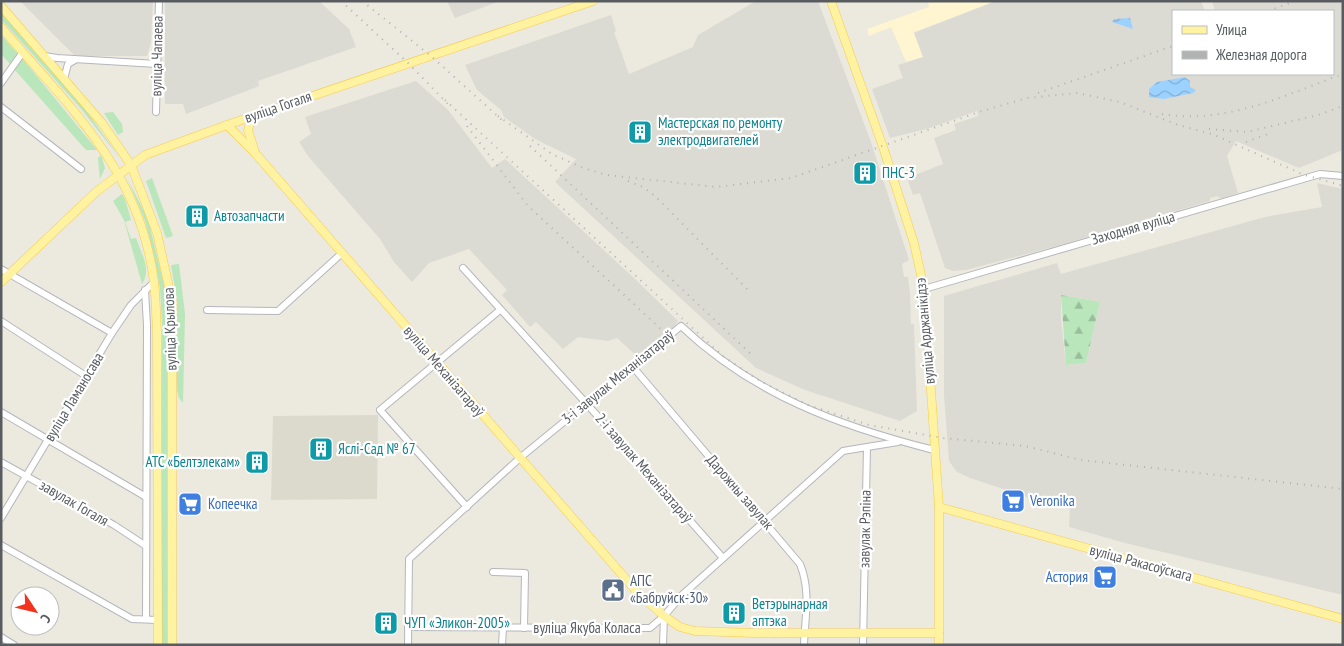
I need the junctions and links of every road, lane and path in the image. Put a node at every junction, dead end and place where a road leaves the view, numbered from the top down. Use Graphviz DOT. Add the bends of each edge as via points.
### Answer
graph roads {
  1 [pos="159,1"];
  2 [pos="593,1"];
  3 [pos="831,1"];
  4 [pos="1,6"];
  5 [pos="1,27"];
  6 [pos="23,52"];
  7 [pos="44,56"];
  8 [pos="76,59"];
  9 [pos="157,64"];
  10 [pos="64,79"];
  11 [pos="1,83"];
  12 [pos="1,107"];
  13 [pos="156,112"];
  14 [pos="252,116"];
  15 [pos="227,125"];
  16 [pos="255,153"];
  17 [pos="131,165"];
  18 [pos="81,169"];
  19 [pos="119,174"];
  20 [pos="1343,176"];
  21 [pos="341,254"];
  22 [pos="1,268"];
  23 [pos="463,268"];
  24 [pos="9,274"];
  25 [pos="1,282"];
  26 [pos="154,282"];
  27 [pos="924,289"];
  28 [pos="145,290"];
  29 [pos="207,310"];
  30 [pos="500,310"];
  31 [pos="1,321"];
  32 [pos="112,333"];
  33 [pos="437,363"];
  34 [pos="633,367"];
  35 [pos="86,376"];
  36 [pos="586,403"];
  37 [pos="1,412"];
  38 [pos="48,440"];
  39 [pos="900,442"];
  40 [pos="867,447"];
  41 [pos="934,450"];
  42 [pos="520,458"];
  43 [pos="1,462"];
  44 [pos="27,476"];
  45 [pos="146,497"];
  46 [pos="467,507"];
  47 [pos="939,507"];
  48 [pos="1,518"];
  49 [pos="766,521"];
  50 [pos="1,545"];
  51 [pos="146,546"];
  52 [pos="722,558"];
  53 [pos="493,572"];
  54 [pos="664,616"];
  55 [pos="146,619"];
  56 [pos="1343,619"];
  57 [pos="158,620"];
  58 [pos="408,627"];
  59 [pos="502,628"];
  60 [pos="524,628"];
  61 [pos="804,633"];
  62 [pos="863,633"];
  63 [pos="939,633"];
  64 [pos="1,637"];
  65 [pos="14,645"];
  66 [pos="158,645"];
  67 [pos="172,645"];
  68 [pos="408,645"];
  69 [pos="502,645"];
  70 [pos="663,645"];
  71 [pos="804,645"];
  72 [pos="863,645"];
  73 [pos="939,645"];
  1 -- 9 [label="street, вуліца Чапаева"];
  2 -- 14 [label="main road, вуліца Гогаля"];
  3 -- 27 [label="main road, вуліца Арджанікідзэ" via="883,147 914,243"];
  4 -- 7 [label="main road, вуліца Крылова"];
  5 -- 6 [label="main road, вуліца Крылова"];
  6 -- 11 [label="street"];
  6 -- 19 [label="main road, вуліца Крылова" via="91,130"];
  7 -- 8 [label="street"];
  7 -- 10 [label="main road, вуліца Крылова"];
  8 -- 9 [label="street"];
  8 -- 10 [label="street" via="68,64"];
  9 -- 13 [label="street, вуліца Чапаева"];
  10 -- 17 [label="main road, вуліца Крылова" via="102,123"];
  12 -- 18 [label="street"];
  14 -- 15 [label="main road, вуліца Гогаля"];
  14 -- 16 [label="main road" via="248,130"];
  15 -- 16 [label="main road, вуліца Механізатараў"];
  15 -- 17 [label="main road, вуліца Гогаля" via="145,156"];
  16 -- 21 [label="main road, вуліца Механізатараў"];
  17 -- 19 [label="main road, вуліца Гогаля"];
  17 -- 67 [label="main road, вуліца Крылова" via="157,233 172,301"];
  19 -- 24 [label="main road, вуліца Гогаля"];
  19 -- 26 [label="main road, вуліца Крылова" via="138,217"];
  20 -- 27 [label="street, Заходняя вуліца" via="1320,174"];
  21 -- 29 [label="street" via="278,311"];
  21 -- 33 [label="main road, вуліца Механізатараў"];
  22 -- 24 [label="street"];
  23 -- 30 [label="street, 2-і завулак Механізатараў"];
  24 -- 25 [label="main road, вуліца Гогаля"];
  24 -- 32 [label="street"];
  26 -- 28 [label="street, вуліца Ламаносава"];
  26 -- 57 [label="main road, вуліца Крылова"];
  27 -- 41 [label="main road, вуліца Арджанікідзэ"];
  28 -- 32 [label="street, вуліца Ламаносава" via="131,304"];
  28 -- 45 [label="street"];
  30 -- 33 [label="street"];
  30 -- 36 [label="street, 2-і завулак Механізатараў"];
  31 -- 35 [label="street"];
  32 -- 35 [label="street, вуліца Ламаносава"];
  33 -- 42 [label="main road, вуліца Механізатараў"];
  33 -- 46 [label="street" via="380,410"];
  34 -- 36 [label="street, 3-і завулак Механізатараў"];
  34 -- 39 [label="street, 3-і завулак Механізатараў" via="681,326 755,384 838,423"];
  34 -- 49 [label="street, Дарожны завулак"];
  35 -- 38 [label="street, вуліца Ламаносава"];
  36 -- 42 [label="street, 3-і завулак Механізатараў"];
  36 -- 52 [label="street, 2-і завулак Механізатараў"];
  37 -- 38 [label="street"];
  38 -- 44 [label="street, вуліца Ламаносава"];
  38 -- 45 [label="street"];
  39 -- 40 [label="street"];
  39 -- 41 [label="street, 3-і завулак Механізатараў"];
  40 -- 49 [label="street, вуліца Якуба Коласа" via="843,452"];
  40 -- 62 [label="street, завулак Рэпіна"];
  41 -- 47 [label="main road, вуліца Арджанікідзэ"];
  42 -- 46 [label="street, 3-і завулак Механізатараў"];
  42 -- 54 [label="main road, вуліца Механізатараў" via="638,594"];
  43 -- 44 [label="street, завулак Гогаля"];
  44 -- 48 [label="street, вуліца Ламаносава"];
  44 -- 51 [label="street, завулак Гогаля"];
  45 -- 51 [label="street"];
  46 -- 58 [label="street, 3-і завулак Механізатараў" via="409,560"];
  47 -- 56 [label="main road, вуліца Ракасоўскага"];
  47 -- 63 [label="main road, вуліца Арджанікідзэ"];
  49 -- 52 [label="street, вуліца Якуба Коласа"];
  49 -- 61 [label="street, Дарожны завулак" via="800,564 804,574 808,601"];
  50 -- 55 [label="street" via="132,619"];
  51 -- 55 [label="street"];
  52 -- 54 [label="street, вуліца Якуба Коласа"];
  53 -- 60 [label="street" via="525,573"];
  54 -- 60 [label="street, вуліца Якуба Коласа" via="650,628"];
  54 -- 61 [label="main road" via="695,631"];
  54 -- 70 [label="street"];
  55 -- 57 [label="street"];
  57 -- 66 [label="main road, вуліца Крылова"];
  58 -- 59 [label="street, вуліца Якуба Коласа"];
  58 -- 68 [label="street"];
  59 -- 60 [label="street, вуліца Якуба Коласа"];
  59 -- 69 [label="street"];
  61 -- 62 [label="main road"];
  61 -- 71 [label="street, Дарожны завулак"];
  62 -- 63 [label="main road"];
  62 -- 72 [label="street, завулак Рэпіна"];
  63 -- 73 [label="main road, вуліца Арджанікідзэ"];
  64 -- 65 [label="street"];
}
